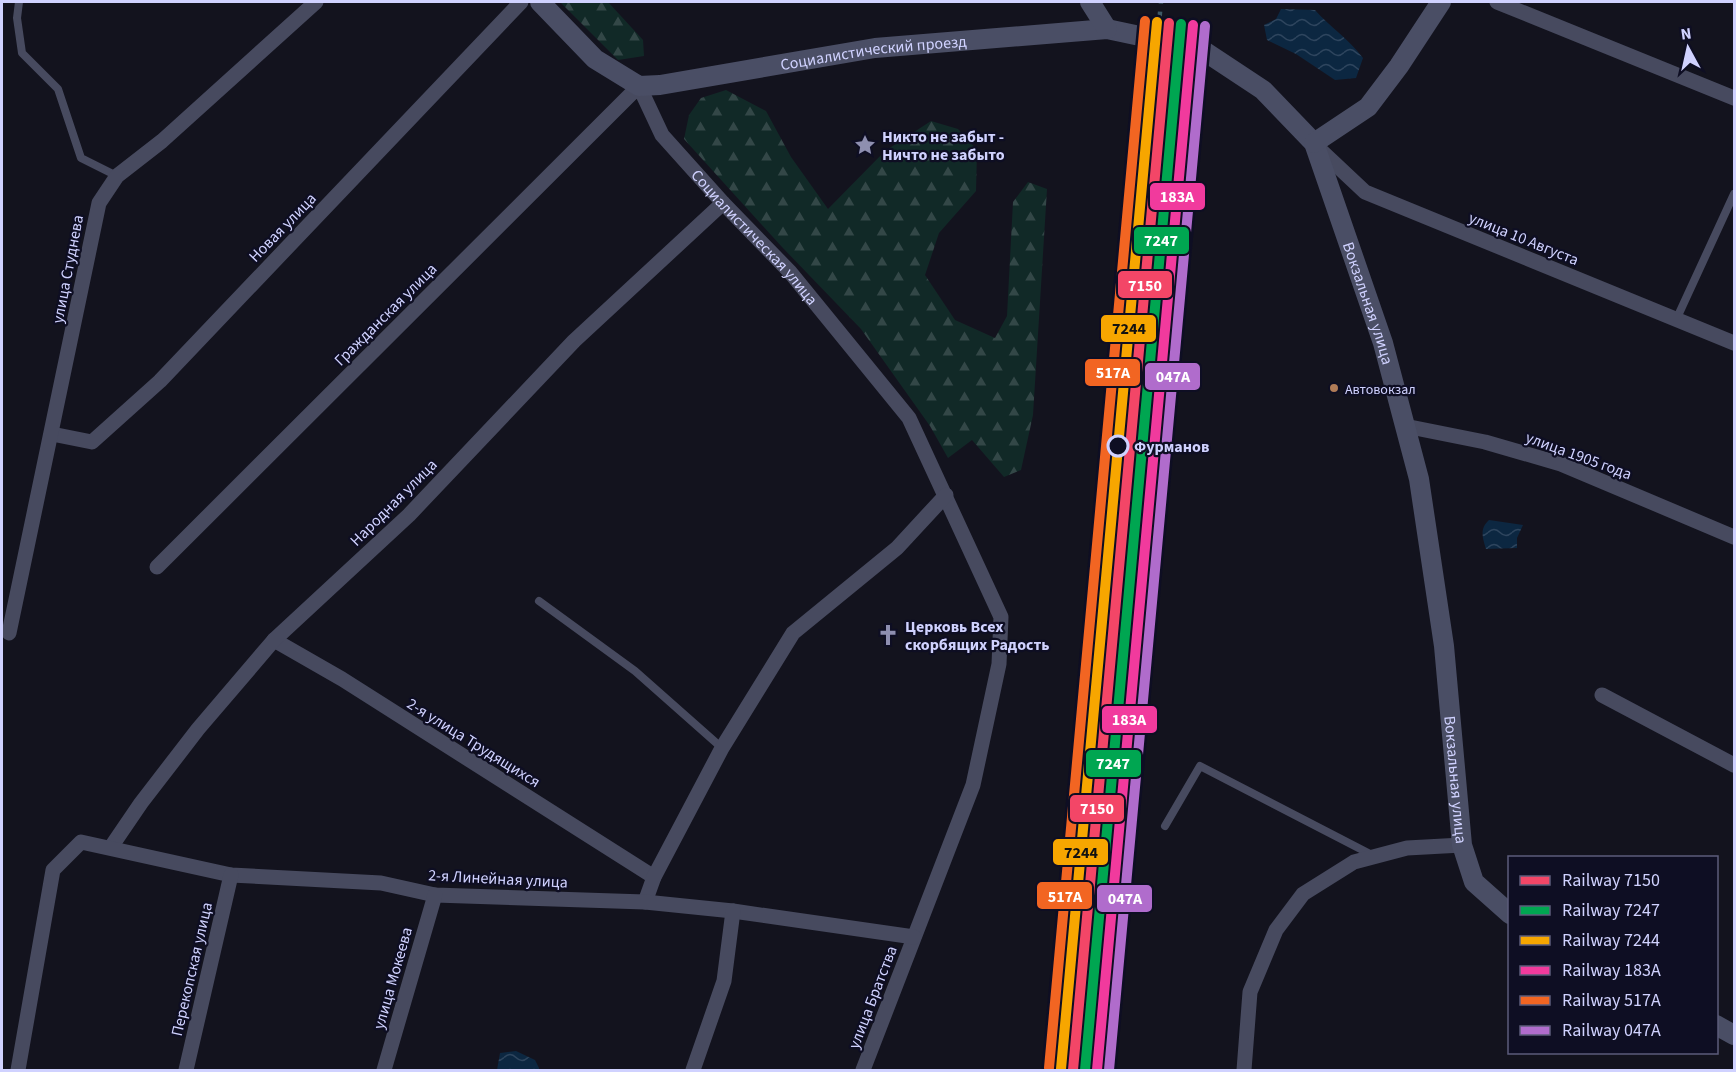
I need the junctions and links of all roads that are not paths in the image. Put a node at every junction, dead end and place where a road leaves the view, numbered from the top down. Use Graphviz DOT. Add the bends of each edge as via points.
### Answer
graph roads {
  1 [pos="19,2"];
  2 [pos="316,2"];
  3 [pos="521,2"];
  4 [pos="540,2"];
  5 [pos="1089,2"];
  6 [pos="1442,2"];
  7 [pos="1497,2"];
  8 [pos="1107,29"];
  9 [pos="639,86"];
  10 [pos="1734,98"];
  11 [pos="1314,143"];
  12 [pos="117,176"];
  13 [pos="1734,194"];
  14 [pos="723,203"];
  15 [pos="1676,320"];
  16 [pos="1734,343"];
  17 [pos="1405,426"];
  18 [pos="52,434"];
  19 [pos="946,495"];
  20 [pos="1734,537"];
  21 [pos="157,567"];
  22 [pos="539,601"];
  23 [pos="9,633"];
  24 [pos="274,640"];
  25 [pos="1602,695"];
  26 [pos="722,748"];
  27 [pos="1734,765"];
  28 [pos="1165,826"];
  29 [pos="1462,845"];
  30 [pos="111,848"];
  31 [pos="1376,857"];
  32 [pos="231,875"];
  33 [pos="654,877"];
  34 [pos="435,895"];
  35 [pos="645,902"];
  36 [pos="733,911"];
  37 [pos="1508,913"];
  38 [pos="914,937"];
  39 [pos="1718,1026"];
  40 [pos="1734,1035"];
  41 [pos="1244,1070"];
  42 [pos="18,1071"];
  43 [pos="186,1071"];
  44 [pos="384,1071"];
  45 [pos="693,1071"];
  46 [pos="863,1071"];
  1 -- 12 [label="lane" via="22,53 58,89 81,158"];
  2 -- 12 [label="street, улица Студнева" via="162,141"];
  3 -- 18 [label="street, Новая улица" via="160,381 92,442"];
  4 -- 9 [label="main road" via="595,59"];
  5 -- 8 [label="main road"];
  6 -- 11 [label="main road" via="1368,107"];
  7 -- 10 [label="street"];
  8 -- 9 [label="main road, Социалистический проезд" via="875,48"];
  8 -- 11 [label="main road, Вокзальная улица" via="1201,49 1263,90"];
  9 -- 14 [label="street, Социалистическая улица" via="662,135"];
  9 -- 21 [label="street, Гражданская улица"];
  11 -- 15 [label="street, улица 10 Августа" via="1365,192"];
  11 -- 17 [label="main road, Вокзальная улица" via="1383,343"];
  12 -- 18 [label="street, улица Студнева" via="99,203"];
  13 -- 15 [label="lane"];
  14 -- 19 [label="street, Социалистическая улица" via="790,272 909,418"];
  14 -- 24 [label="street, Народная улица" via="574,341 409,514"];
  15 -- 16 [label="street, улица 10 Августа"];
  17 -- 20 [label="street, улица 1905 года" via="1485,442 1561,464"];
  17 -- 29 [label="main road, Вокзальная улица" via="1419,479 1444,646"];
  18 -- 23 [label="street, улица Студнева"];
  19 -- 26 [label="street" via="897,548 794,633"];
  19 -- 38 [label="street, Социалистическая улица" via="1001,617 999,664 973,785"];
  22 -- 26 [label="lane" via="635,671"];
  24 -- 30 [label="street, Народная улица" via="191,738"];
  24 -- 33 [label="street, 2-я улица Трудящихся"];
  25 -- 27 [label="street"];
  26 -- 33 [label="street"];
  28 -- 31 [label="lane" via="1200,766"];
  29 -- 31 [label="street" via="1407,848"];
  29 -- 37 [label="main road, Вокзальная улица" via="1474,882"];
  30 -- 32 [label="street, 2-я Линейная улица"];
  30 -- 42 [label="street, 2-я Линейная улица" via="81,842 53,870"];
  31 -- 41 [label="street" via="1354,862 1303,894 1276,930 1250,992"];
  32 -- 34 [label="street, 2-я Линейная улица" via="381,883"];
  32 -- 43 [label="street, Перекопская улица"];
  33 -- 35 [label="street"];
  34 -- 35 [label="street, 2-я Линейная улица"];
  34 -- 44 [label="street, улица Мокеева"];
  35 -- 36 [label="street, 2-я Линейная улица"];
  36 -- 38 [label="street, 2-я Линейная улица"];
  36 -- 45 [label="street" via="724,981"];
  38 -- 46 [label="street, улица Братства"];
  39 -- 40 [label="main road"];
}
